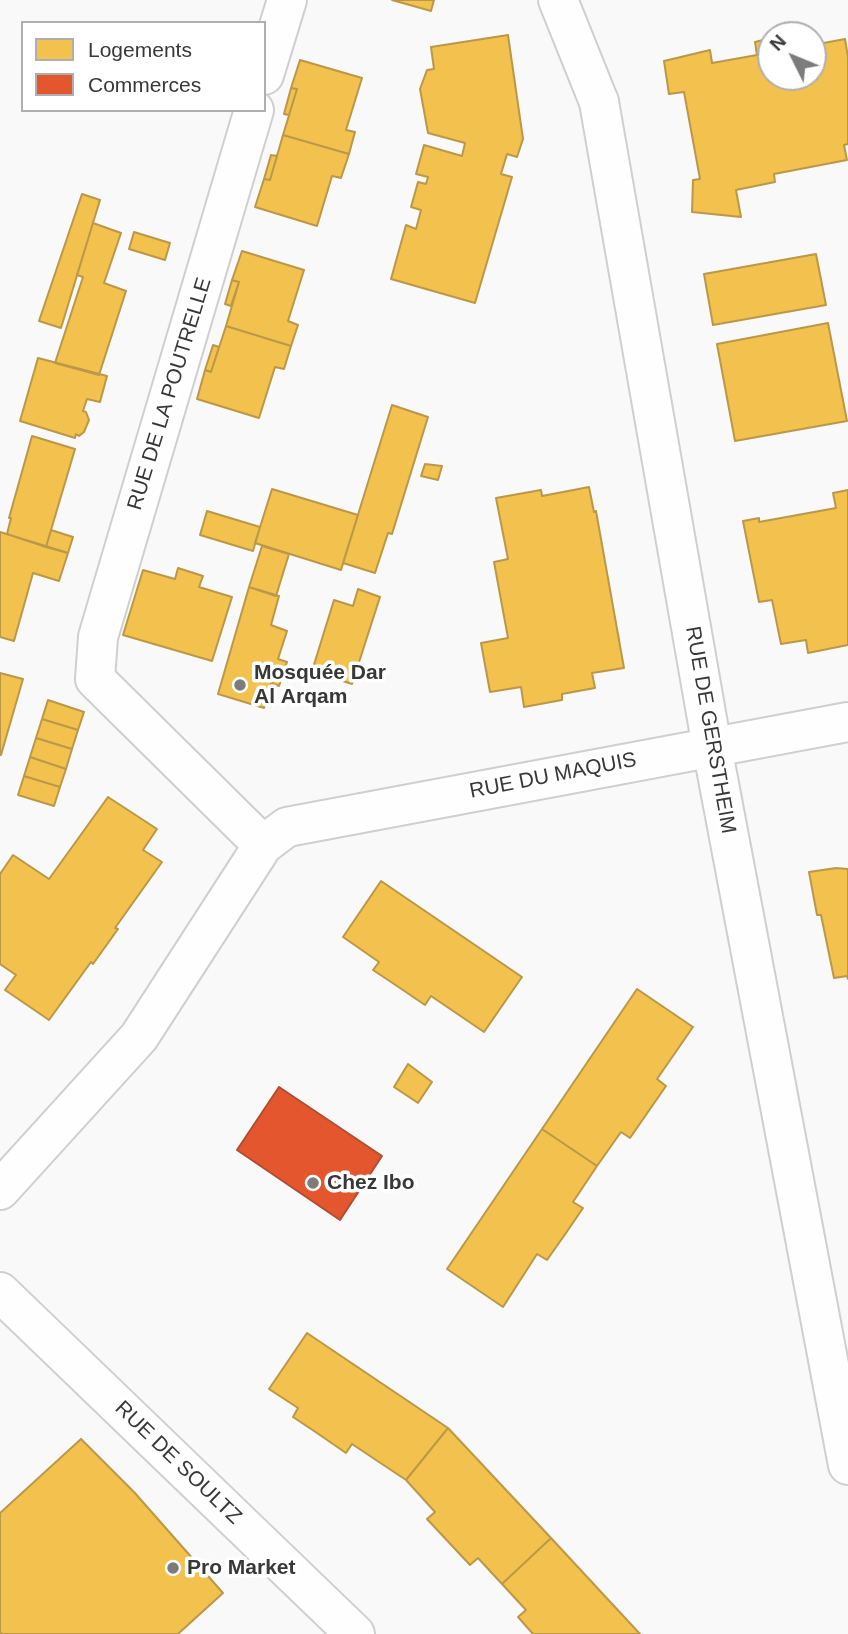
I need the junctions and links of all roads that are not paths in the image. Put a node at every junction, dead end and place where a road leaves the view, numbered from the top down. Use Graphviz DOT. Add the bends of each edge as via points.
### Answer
graph roads {
  1 [pos="286,0"];
  2 [pos="558,0"];
  3 [pos="266,68"];
  4 [pos="253,112"];
  5 [pos="848,722"];
  6 [pos="712,747"];
  7 [pos="263,845"];
  8 [pos="0,1190"];
  9 [pos="0,1292"];
  10 [pos="848,1465"];
  11 [pos="355,1634"];
  1 -- 3 [label="street"];
  2 -- 6 [label="street, RUE DE GERSTHEIM" via="599,102"];
  4 -- 7 [label="street, RUE DE LA POUTRELLE" via="97,637 95,679"];
  5 -- 6 [label="street, RUE DU MAQUIS"];
  6 -- 7 [label="street, RUE DU MAQUIS" via="287,827"];
  6 -- 10 [label="street, RUE DE GERSTHEIM"];
  7 -- 8 [label="street, RUE DU MAQUIS" via="139,1037"];
  9 -- 11 [label="street, RUE DE SOULTZ"];
}
